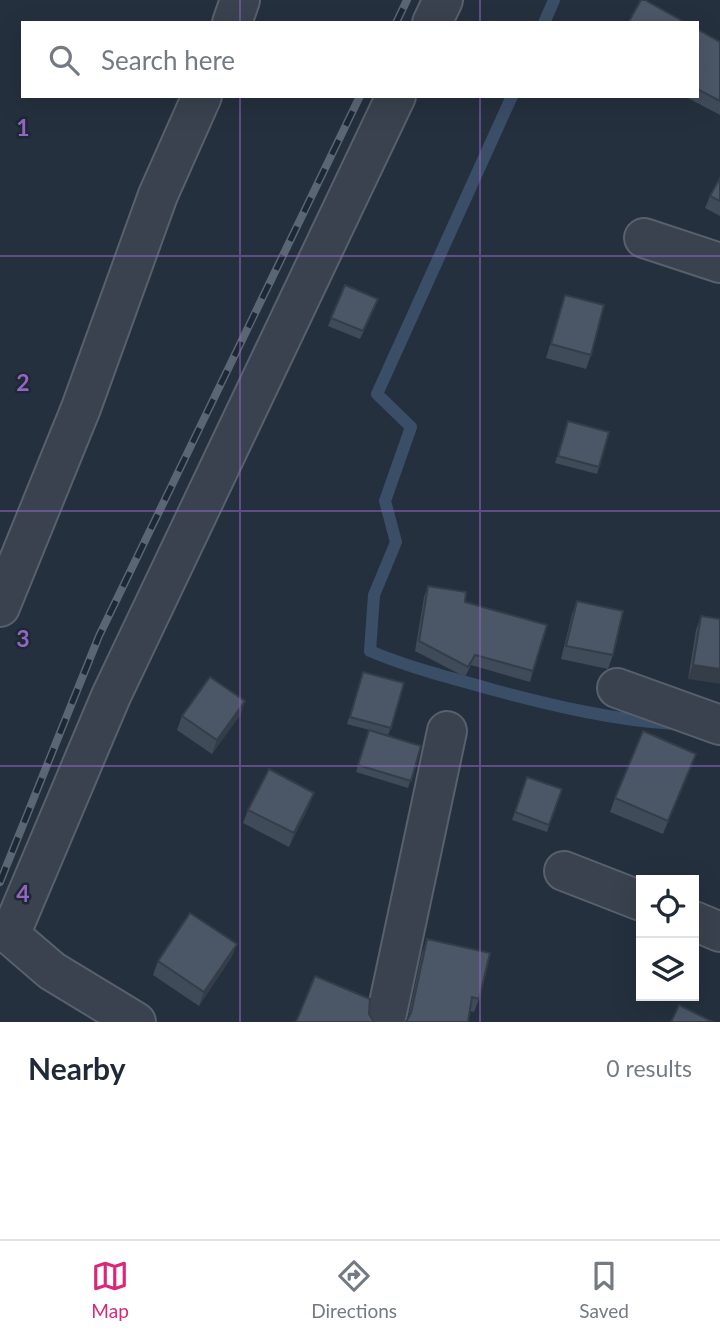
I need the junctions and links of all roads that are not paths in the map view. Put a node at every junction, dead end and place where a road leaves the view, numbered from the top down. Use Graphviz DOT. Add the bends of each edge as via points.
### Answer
graph roads {
  1 [pos="240,0"];
  2 [pos="443,0"];
  3 [pos="233,21"];
  4 [pos="433,21"];
  5 [pos="201,98"];
  6 [pos="395,98"];
  7 [pos="644,238"];
  8 [pos="720,263"];
  9 [pos="0,607"];
  10 [pos="617,688"];
  11 [pos="720,726"];
  12 [pos="447,731"];
  13 [pos="564,871"];
  14 [pos="636,899"];
  15 [pos="699,923"];
  16 [pos="720,932"];
  17 [pos="136,1022"];
  18 [pos="385,1022"];
  1 -- 3 [label="street"];
  2 -- 4 [label="street"];
  5 -- 9 [label="street" via="158,195 81,408"];
  6 -- 17 [label="street" via="111,696 10,935 52,971"];
  7 -- 8 [label="street"];
  10 -- 11 [label="street"];
  12 -- 18 [label="street"];
  13 -- 14 [label="street"];
  15 -- 16 [label="street"];
}
